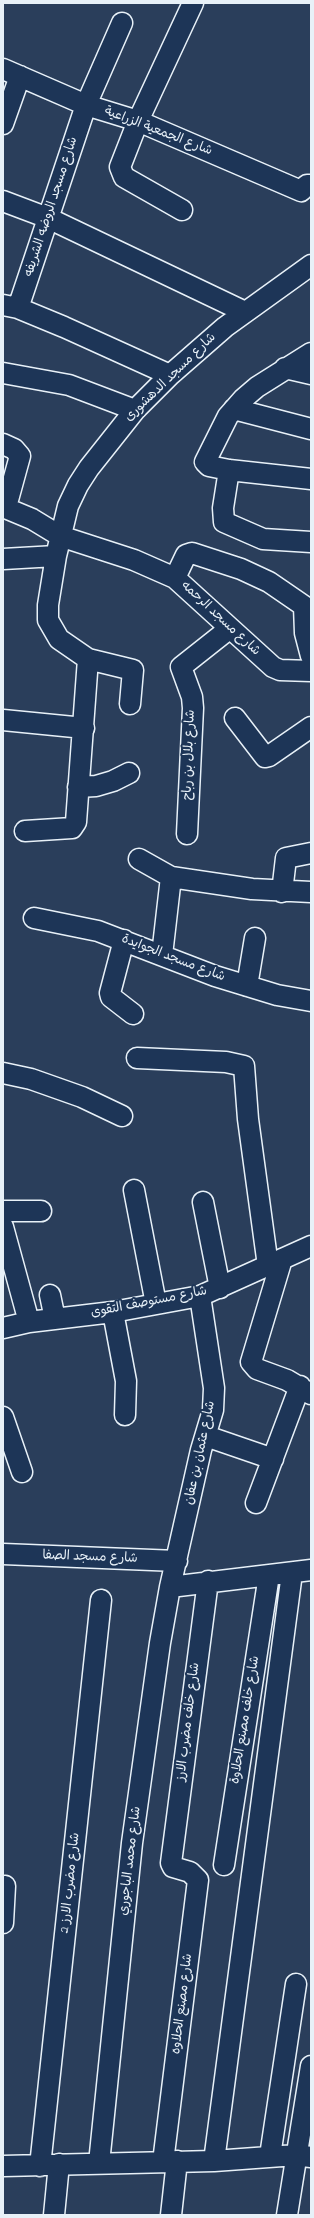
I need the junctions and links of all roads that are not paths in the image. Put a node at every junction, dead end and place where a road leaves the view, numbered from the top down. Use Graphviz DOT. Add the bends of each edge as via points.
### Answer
graph roads {
  1 [pos="193,3"];
  2 [pos="122,23"];
  3 [pos="11,72"];
  4 [pos="86,105"];
  5 [pos="138,121"];
  6 [pos="3,124"];
  7 [pos="311,185"];
  8 [pos="3,201"];
  9 [pos="182,210"];
  10 [pos="48,218"];
  11 [pos="311,265"];
  12 [pos="11,306"];
  13 [pos="245,312"];
  14 [pos="311,353"];
  15 [pos="285,368"];
  16 [pos="3,373"];
  17 [pos="311,374"];
  18 [pos="170,375"];
  19 [pos="234,409"];
  20 [pos="134,410"];
  21 [pos="311,429"];
  22 [pos="3,444"];
  23 [pos="229,470"];
  24 [pos="311,479"];
  25 [pos="5,507"];
  26 [pos="60,536"];
  27 [pos="311,542"];
  28 [pos="56,556"];
  29 [pos="3,559"];
  30 [pos="174,578"];
  31 [pos="307,606"];
  32 [pos="229,629"];
  33 [pos="311,656"];
  34 [pos="88,659"];
  35 [pos="311,671"];
  36 [pos="130,704"];
  37 [pos="235,718"];
  38 [pos="3,720"];
  39 [pos="84,728"];
  40 [pos="311,728"];
  41 [pos="129,773"];
  42 [pos="78,787"];
  43 [pos="24,831"];
  44 [pos="187,834"];
  45 [pos="311,853"];
  46 [pos="140,859"];
  47 [pos="171,877"];
  48 [pos="282,892"];
  49 [pos="311,892"];
  50 [pos="34,918"];
  51 [pos="255,938"];
  52 [pos="124,940"];
  53 [pos="162,955"];
  54 [pos="247,986"];
  55 [pos="310,999"];
  56 [pos="133,1014"];
  57 [pos="137,1058"];
  58 [pos="3,1073"];
  59 [pos="122,1116"];
  60 [pos="134,1190"];
  61 [pos="204,1202"];
  62 [pos="3,1211"];
  63 [pos="41,1211"];
  64 [pos="3,1227"];
  65 [pos="311,1246"];
  66 [pos="275,1263"];
  67 [pos="220,1288"];
  68 [pos="50,1295"];
  69 [pos="200,1296"];
  70 [pos="156,1304"];
  71 [pos="113,1312"];
  72 [pos="55,1319"];
  73 [pos="28,1322"];
  74 [pos="3,1328"];
  75 [pos="305,1390"];
  76 [pos="126,1415"];
  77 [pos="3,1416"];
  78 [pos="206,1436"];
  79 [pos="273,1459"];
  80 [pos="22,1472"];
  81 [pos="256,1503"];
  82 [pos="3,1554"];
  83 [pos="177,1562"];
  84 [pos="302,1572"];
  85 [pos="269,1575"];
  86 [pos="208,1581"];
  87 [pos="170,1587"];
  88 [pos="101,1600"];
  89 [pos="171,1863"];
  90 [pos="224,1865"];
  91 [pos="5,1886"];
  92 [pos="3,1923"];
  93 [pos="296,1984"];
  94 [pos="311,2066"];
  95 [pos="270,2156"];
  96 [pos="303,2156"];
  97 [pos="214,2161"];
  98 [pos="170,2162"];
  99 [pos="99,2163"];
  100 [pos="50,2165"];
  101 [pos="3,2166"];
  102 [pos="54,2215"];
  103 [pos="171,2215"];
  104 [pos="287,2215"];
  1 -- 5 [label="street"];
  2 -- 4 [label="street, شارع مسجد الروضه الشريفه"];
  3 -- 4 [label="street, شارع الجمعية الزراعية"];
  3 -- 6 [label="street"];
  4 -- 5 [label="street, شارع الجمعية الزراعية"];
  4 -- 10 [label="street, شارع مسجد الروضه الشريفه"];
  5 -- 7 [label="street, شارع الجمعية الزراعية" via="301,191 307,185"];
  5 -- 9 [label="street" via="121,162 122,174"];
  8 -- 10 [label="street"];
  10 -- 12 [label="street, شارع مسجد الروضه الشريفه"];
  10 -- 13 [label="street"];
  11 -- 13 [label="street, شارع مسجد الدهشورى"];
  12 -- 18 [label="street"];
  13 -- 18 [label="street, شارع مسجد الدهشورى"];
  14 -- 15 [label="street"];
  15 -- 17 [label="street"];
  15 -- 19 [label="street" via="257,387"];
  16 -- 20 [label="street" via="68,385"];
  18 -- 20 [label="street, شارع مسجد الدهشورى"];
  19 -- 21 [label="street"];
  19 -- 23 [label="street" via="204,462 209,466"];
  20 -- 26 [label="street, شارع مسجد الدهشورى" via="104,446 78,485 68,506"];
  22 -- 25 [label="street" via="14,449 20,456"];
  23 -- 24 [label="street"];
  23 -- 27 [label="street" via="223,508 224,522 263,539"];
  25 -- 26 [label="street, شارع مسجد الرحمه"];
  26 -- 28 [label="street, شارع مسجد الدهشورى"];
  26 -- 30 [label="street, شارع مسجد الرحمه" via="134,560"];
  28 -- 29 [label="street"];
  28 -- 34 [label="street, شارع مسجد الدهشورى" via="47,613 51,628 59,640"];
  30 -- 31 [label="street" via="186,555 192,553 241,569 270,582"];
  30 -- 32 [label="street, شارع مسجد الرحمه"];
  31 -- 33 [label="street" via="305,633"];
  32 -- 35 [label="street, شارع مسجد الرحمه" via="273,667 280,670"];
  32 -- 44 [label="street, شارع بلال بن رباح" via="181,666 192,697 193,708"];
  34 -- 36 [label="street" via="133,670"];
  34 -- 39 [label="street"];
  37 -- 40 [label="street" via="266,757"];
  38 -- 39 [label="street"];
  39 -- 42 [label="street"];
  41 -- 42 [label="street" via="96,786"];
  42 -- 43 [label="street" via="74,826"];
  45 -- 48 [label="street" via="286,858"];
  46 -- 47 [label="street"];
  47 -- 48 [label="street"];
  47 -- 53 [label="street"];
  48 -- 49 [label="street"];
  50 -- 52 [label="street, شارع مسجد الجوايدة" via="98,931"];
  51 -- 54 [label="street"];
  52 -- 53 [label="street, شارع مسجد الجوايدة"];
  52 -- 56 [label="street" via="110,993 111,997"];
  53 -- 54 [label="street, شارع مسجد الجوايدة"];
  54 -- 55 [label="street, شارع مسجد الجوايدة" via="277,995"];
  57 -- 66 [label="street" via="226,1062 242,1064 245,1067 248,1119"];
  58 -- 59 [label="street" via="30,1078 82,1097"];
  60 -- 70 [label="street"];
  61 -- 67 [label="street"];
  62 -- 63 [label="street"];
  64 -- 73 [label="street"];
  65 -- 66 [label="street, شارع مستوصف التقوى"];
  66 -- 67 [label="street, شارع مستوصف التقوى"];
  66 -- 75 [label="street" via="251,1360 252,1365"];
  67 -- 69 [label="street, شارع مستوصف التقوى"];
  68 -- 72 [label="street"];
  69 -- 70 [label="street, شارع مستوصف التقوى"];
  69 -- 78 [label="street, شارع عثمان بن عفان" via="214,1388 213,1410"];
  70 -- 71 [label="street, شارع مستوصف التقوى"];
  71 -- 72 [label="street, شارع مستوصف التقوى"];
  71 -- 76 [label="street" via="126,1381"];
  72 -- 73 [label="street, شارع مستوصف التقوى"];
  73 -- 74 [label="street, شارع مستوصف التقوى"];
  75 -- 79 [label="street"];
  77 -- 80 [label="street"];
  78 -- 79 [label="street"];
  78 -- 83 [label="street, شارع عثمان بن عفان"];
  79 -- 81 [label="street"];
  82 -- 83 [label="street, شارع مسجد الصفا"];
  83 -- 87 [label="street, شارع محمد الباجوري"];
  84 -- 85 [label="street"];
  84 -- 97 [label="street"];
  85 -- 86 [label="street"];
  85 -- 90 [label="street, شارع خلف مصنع الحلاوة"];
  86 -- 87 [label="street"];
  86 -- 89 [label="street, شارع خلف مضرب الارز"];
  87 -- 99 [label="street, شارع محمد الباجوري" via="132,1843"];
  88 -- 100 [label="street, شارع مضرب الارز 2"];
  89 -- 98 [label="street, شارع مصنع الحلاوه" via="173,1867 190,1872 198,1880"];
  91 -- 92 [label="street"];
  93 -- 95 [label="street"];
  94 -- 96 [label="street"];
  95 -- 96 [label="street"];
  95 -- 97 [label="street"];
  96 -- 104 [label="street"];
  97 -- 98 [label="street"];
  98 -- 99 [label="street"];
  98 -- 103 [label="street"];
  99 -- 100 [label="street"];
  100 -- 101 [label="street"];
  100 -- 102 [label="street, شارع مضرب الارز 2"];
}
